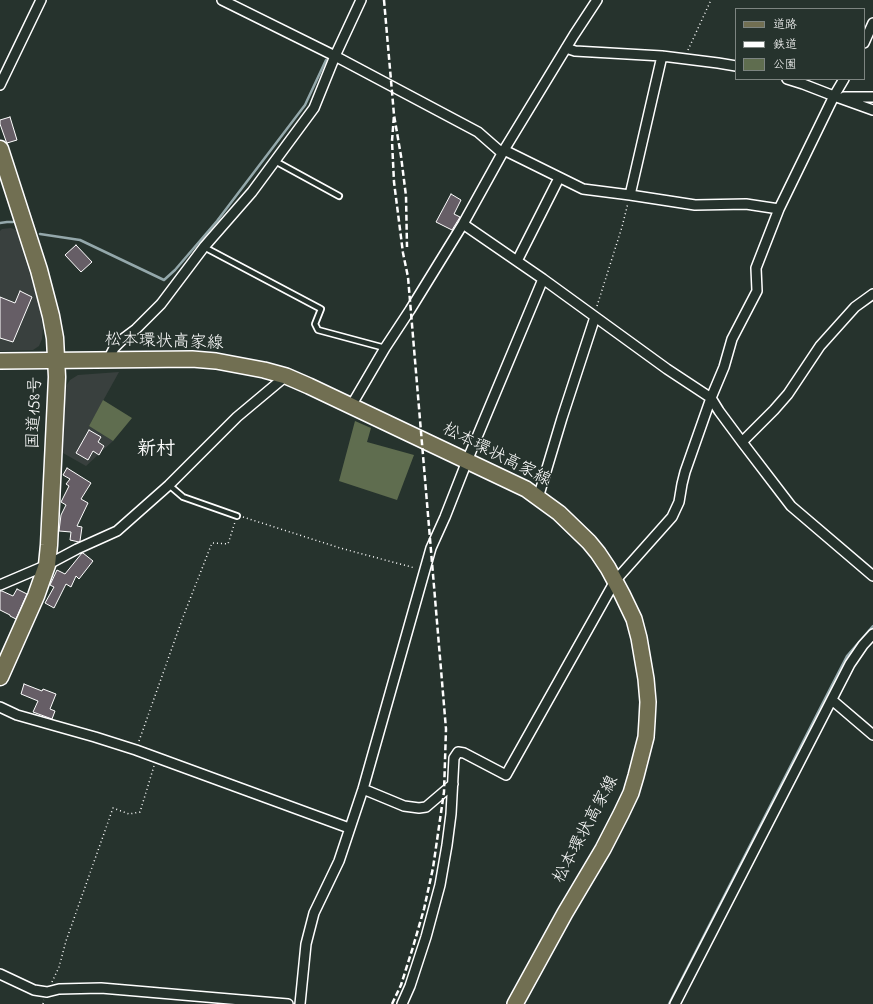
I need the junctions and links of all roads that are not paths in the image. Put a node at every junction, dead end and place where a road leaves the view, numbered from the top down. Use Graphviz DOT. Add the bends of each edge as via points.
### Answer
graph roads {
  1 [pos="41,0"];
  2 [pos="222,0"];
  3 [pos="360,0"];
  4 [pos="597,0"];
  5 [pos="873,23"];
  6 [pos="865,41"];
  7 [pos="566,48"];
  8 [pos="335,56"];
  9 [pos="662,56"];
  10 [pos="735,66"];
  11 [pos="790,80"];
  12 [pos="843,80"];
  13 [pos="0,85"];
  14 [pos="834,96"];
  15 [pos="873,98"];
  16 [pos="873,110"];
  17 [pos="0,149"];
  18 [pos="503,152"];
  19 [pos="275,161"];
  20 [pos="559,178"];
  21 [pos="630,195"];
  22 [pos="339,196"];
  23 [pos="779,209"];
  24 [pos="463,224"];
  25 [pos="204,247"];
  26 [pos="517,261"];
  27 [pos="543,279"];
  28 [pos="873,294"];
  29 [pos="595,316"];
  30 [pos="385,348"];
  31 [pos="56,360"];
  32 [pos="108,360"];
  33 [pos="0,361"];
  34 [pos="286,376"];
  35 [pos="711,398"];
  36 [pos="351,406"];
  37 [pos="742,442"];
  38 [pos="467,461"];
  39 [pos="169,485"];
  40 [pos="538,498"];
  41 [pos="238,516"];
  42 [pos="46,565"];
  43 [pos="873,576"];
  44 [pos="616,581"];
  45 [pos="0,585"];
  46 [pos="873,634"];
  47 [pos="0,677"];
  48 [pos="832,700"];
  49 [pos="0,707"];
  50 [pos="873,735"];
  51 [pos="453,784"];
  52 [pos="363,789"];
  53 [pos="349,828"];
  54 [pos="0,974"];
  55 [pos="200,1000"];
  56 [pos="288,1004"];
  57 [pos="300,1004"];
  58 [pos="402,1004"];
  59 [pos="515,1004"];
  60 [pos="675,1004"];
  1 -- 13 [label="street"];
  2 -- 8 [label="street"];
  3 -- 8 [label="street"];
  4 -- 7 [label="street"];
  5 -- 6 [label="street"];
  7 -- 9 [label="street" via="575,51"];
  7 -- 18 [label="street"];
  8 -- 18 [label="street" via="478,132"];
  8 -- 19 [label="street" via="314,108"];
  9 -- 10 [label="street"];
  9 -- 21 [label="street"];
  11 -- 14 [label="street"];
  12 -- 14 [label="street"];
  14 -- 15 [label="street"];
  14 -- 16 [label="street"];
  14 -- 23 [label="street"];
  17 -- 31 [label="highway, 国道158号" via="39,270 55,338"];
  18 -- 20 [label="street"];
  18 -- 24 [label="street"];
  19 -- 22 [label="lane"];
  19 -- 25 [label="street"];
  20 -- 21 [label="street" via="583,189"];
  20 -- 26 [label="street"];
  21 -- 23 [label="street" via="695,205 746,204"];
  23 -- 35 [label="street" via="756,268 757,291 732,339"];
  24 -- 26 [label="street"];
  24 -- 30 [label="street"];
  25 -- 30 [label="lane" via="321,309 315,324 318,330"];
  25 -- 32 [label="street" via="161,304 114,348"];
  26 -- 27 [label="street"];
  27 -- 29 [label="street"];
  27 -- 38 [label="street"];
  28 -- 37 [label="street" via="855,308 820,346 788,394"];
  29 -- 35 [label="street"];
  29 -- 40 [label="street"];
  30 -- 36 [label="street"];
  31 -- 32 [label="main road, 松本環状高家線"];
  31 -- 33 [label="main road, 松本環状高家線"];
  31 -- 42 [label="highway, 国道158号" via="50,545"];
  32 -- 34 [label="main road, 松本環状高家線" via="216,361"];
  34 -- 36 [label="main road, 松本環状高家線"];
  34 -- 39 [label="street" via="237,417"];
  35 -- 37 [label="street"];
  35 -- 44 [label="street" via="672,517"];
  36 -- 38 [label="main road, 松本環状高家線"];
  37 -- 43 [label="street" via="791,506"];
  38 -- 40 [label="main road, 松本環状高家線" via="526,489"];
  38 -- 52 [label="street" via="424,570"];
  39 -- 41 [label="lane" via="183,497"];
  39 -- 42 [label="street" via="117,531"];
  40 -- 44 [label="main road, 松本環状高家線" via="559,513 589,542"];
  42 -- 45 [label="street"];
  42 -- 47 [label="highway, 国道158号" via="36,596"];
  44 -- 51 [label="street" via="506,776 458,752 454,758"];
  44 -- 59 [label="main road, 松本環状高家線" via="634,619 643,656 648,702 646,737 641,758 633,787 621,814"];
  46 -- 48 [label="street" via="850,664"];
  48 -- 50 [label="street"];
  48 -- 60 [label="street"];
  49 -- 53 [label="street" via="136,750"];
  51 -- 52 [label="street" via="426,807 419,808 404,806"];
  51 -- 58 [label="street" via="452,814 440,885 426,937"];
  52 -- 53 [label="street"];
  53 -- 57 [label="street" via="339,861 314,913 306,944"];
  54 -- 55 [label="street" via="34,990 47,992 59,989 101,988"];
  55 -- 56 [label="street"];
}
